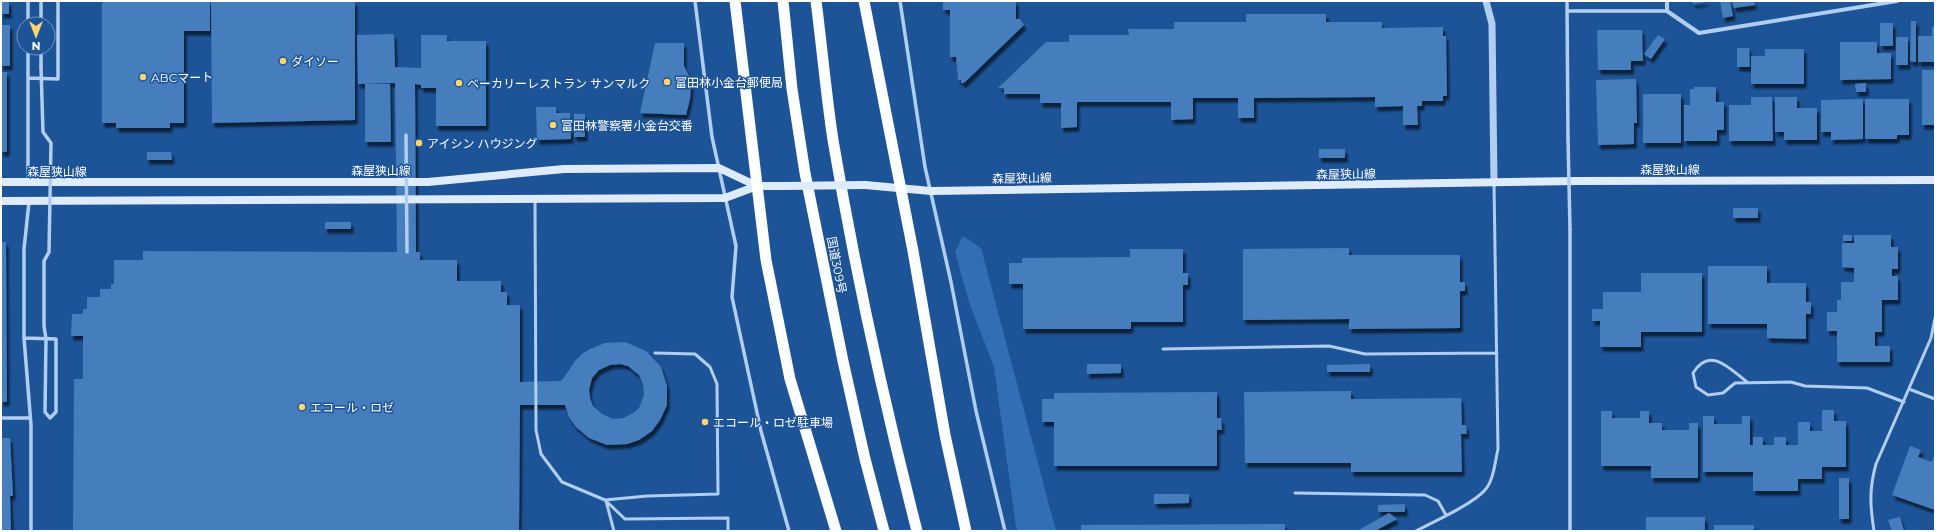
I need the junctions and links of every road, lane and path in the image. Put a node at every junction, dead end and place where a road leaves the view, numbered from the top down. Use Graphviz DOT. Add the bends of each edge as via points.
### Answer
graph roads {
  1 [pos="28,1"];
  2 [pos="41,1"];
  3 [pos="58,1"];
  4 [pos="695,1"];
  5 [pos="735,1"];
  6 [pos="783,1"];
  7 [pos="816,1"];
  8 [pos="864,1"];
  9 [pos="900,1"];
  10 [pos="1486,1"];
  11 [pos="1567,1"];
  12 [pos="1667,1"];
  13 [pos="1898,1"];
  14 [pos="1567,11"];
  15 [pos="1667,11"];
  16 [pos="28,16"];
  17 [pos="41,16"];
  18 [pos="28,56"];
  19 [pos="41,56"];
  20 [pos="28,78"];
  21 [pos="406,135"];
  22 [pos="719,168"];
  23 [pos="1935,180"];
  24 [pos="1,182"];
  25 [pos="28,183"];
  26 [pos="1494,183"];
  27 [pos="757,186"];
  28 [pos="900,188"];
  29 [pos="930,191"];
  30 [pos="725,198"];
  31 [pos="535,199"];
  32 [pos="1,201"];
  33 [pos="29,201"];
  34 [pos="407,252"];
  35 [pos="1935,318"];
  36 [pos="24,338"];
  37 [pos="46,339"];
  38 [pos="46,339"];
  39 [pos="46,339"];
  40 [pos="46,339"];
  41 [pos="1163,349"];
  42 [pos="655,353"];
  43 [pos="1497,353"];
  44 [pos="1747,382"];
  45 [pos="1909,389"];
  46 [pos="1935,399"];
  47 [pos="1904,402"];
  48 [pos="1,418"];
  49 [pos="30,418"];
  50 [pos="1295,493"];
  51 [pos="605,500"];
  52 [pos="1446,515"];
  53 [pos="31,531"];
  54 [pos="614,531"];
  55 [pos="728,531"];
  56 [pos="789,531"];
  57 [pos="836,531"];
  58 [pos="884,531"];
  59 [pos="917,531"];
  60 [pos="966,531"];
  61 [pos="1005,531"];
  62 [pos="1416,531"];
  63 [pos="1570,531"];
  64 [pos="1874,531"];
  1 -- 16 [label="street"];
  2 -- 17 [label="street"];
  3 -- 20 [label="street" via="58,79"];
  4 -- 22 [label="street" via="712,136"];
  5 -- 27 [label="highway"];
  6 -- 58 [label="highway, 国道309号" via="792,89 805,173 843,361"];
  7 -- 59 [label="highway, 国道309号" via="833,139 879,374"];
  8 -- 28 [label="highway"];
  9 -- 29 [label="street"];
  10 -- 26 [label="street" via="1492,24"];
  11 -- 14 [label="street"];
  12 -- 15 [label="street"];
  13 -- 15 [label="street" via="1699,33"];
  14 -- 15 [label="street"];
  14 -- 63 [label="street, bridge"];
  18 -- 20 [label="street"];
  19 -- 37 [label="street, bridge" via="43,132 51,144 49,252 44,260"];
  20 -- 25 [label="street"];
  21 -- 34 [label="street, bridge"];
  22 -- 25 [label="main road, 森屋狭山線" via="564,169 428,182"];
  22 -- 27 [label="main road, 森屋狭山線"];
  22 -- 30 [label="street"];
  23 -- 26 [label="main road, 森屋狭山線"];
  24 -- 25 [label="main road, 森屋狭山線"];
  26 -- 29 [label="main road, 森屋狭山線"];
  26 -- 43 [label="lane"];
  27 -- 28 [label="main road, 森屋狭山線, bridge" via="865,185"];
  27 -- 30 [label="main road, 森屋狭山線"];
  27 -- 57 [label="highway" via="766,260 790,379"];
  28 -- 29 [label="main road, 森屋狭山線"];
  28 -- 60 [label="highway" via="945,435"];
  29 -- 61 [label="street" via="952,282 976,411"];
  30 -- 31 [label="main road, 森屋狭山線"];
  30 -- 56 [label="street" via="736,246 732,297 761,432"];
  31 -- 33 [label="main road, 森屋狭山線"];
  31 -- 51 [label="lane" via="536,430 541,454 562,482"];
  32 -- 33 [label="main road, 森屋狭山線"];
  33 -- 36 [label="street" via="24,249"];
  35 -- 45 [label="lane" via="1931,338"];
  36 -- 40 [label="street, bridge"];
  36 -- 49 [label="street"];
  38 -- 39 [label="street, bridge" via="45,412 50,418 56,412 56,339"];
  41 -- 43 [label="lane" via="1329,346 1365,354"];
  42 -- 51 [label="lane" via="695,354 710,367 717,384 718,494"];
  43 -- 52 [label="lane" via="1498,449 1492,474 1486,490"];
  44 -- 44 [label="lane" via="1736,383 1722,393 1708,395 1696,387 1693,373 1699,364 1711,359 1722,362"];
  44 -- 47 [label="lane" via="1791,382 1805,386 1867,388"];
  45 -- 46 [label="lane"];
  45 -- 47 [label="lane"];
  47 -- 64 [label="lane" via="1870,483 1870,509"];
  48 -- 49 [label="street"];
  49 -- 53 [label="street"];
  50 -- 52 [label="lane" via="1424,495 1438,501"];
  51 -- 54 [label="lane"];
  51 -- 55 [label="lane" via="625,519 728,518"];
  52 -- 62 [label="lane"];
}
